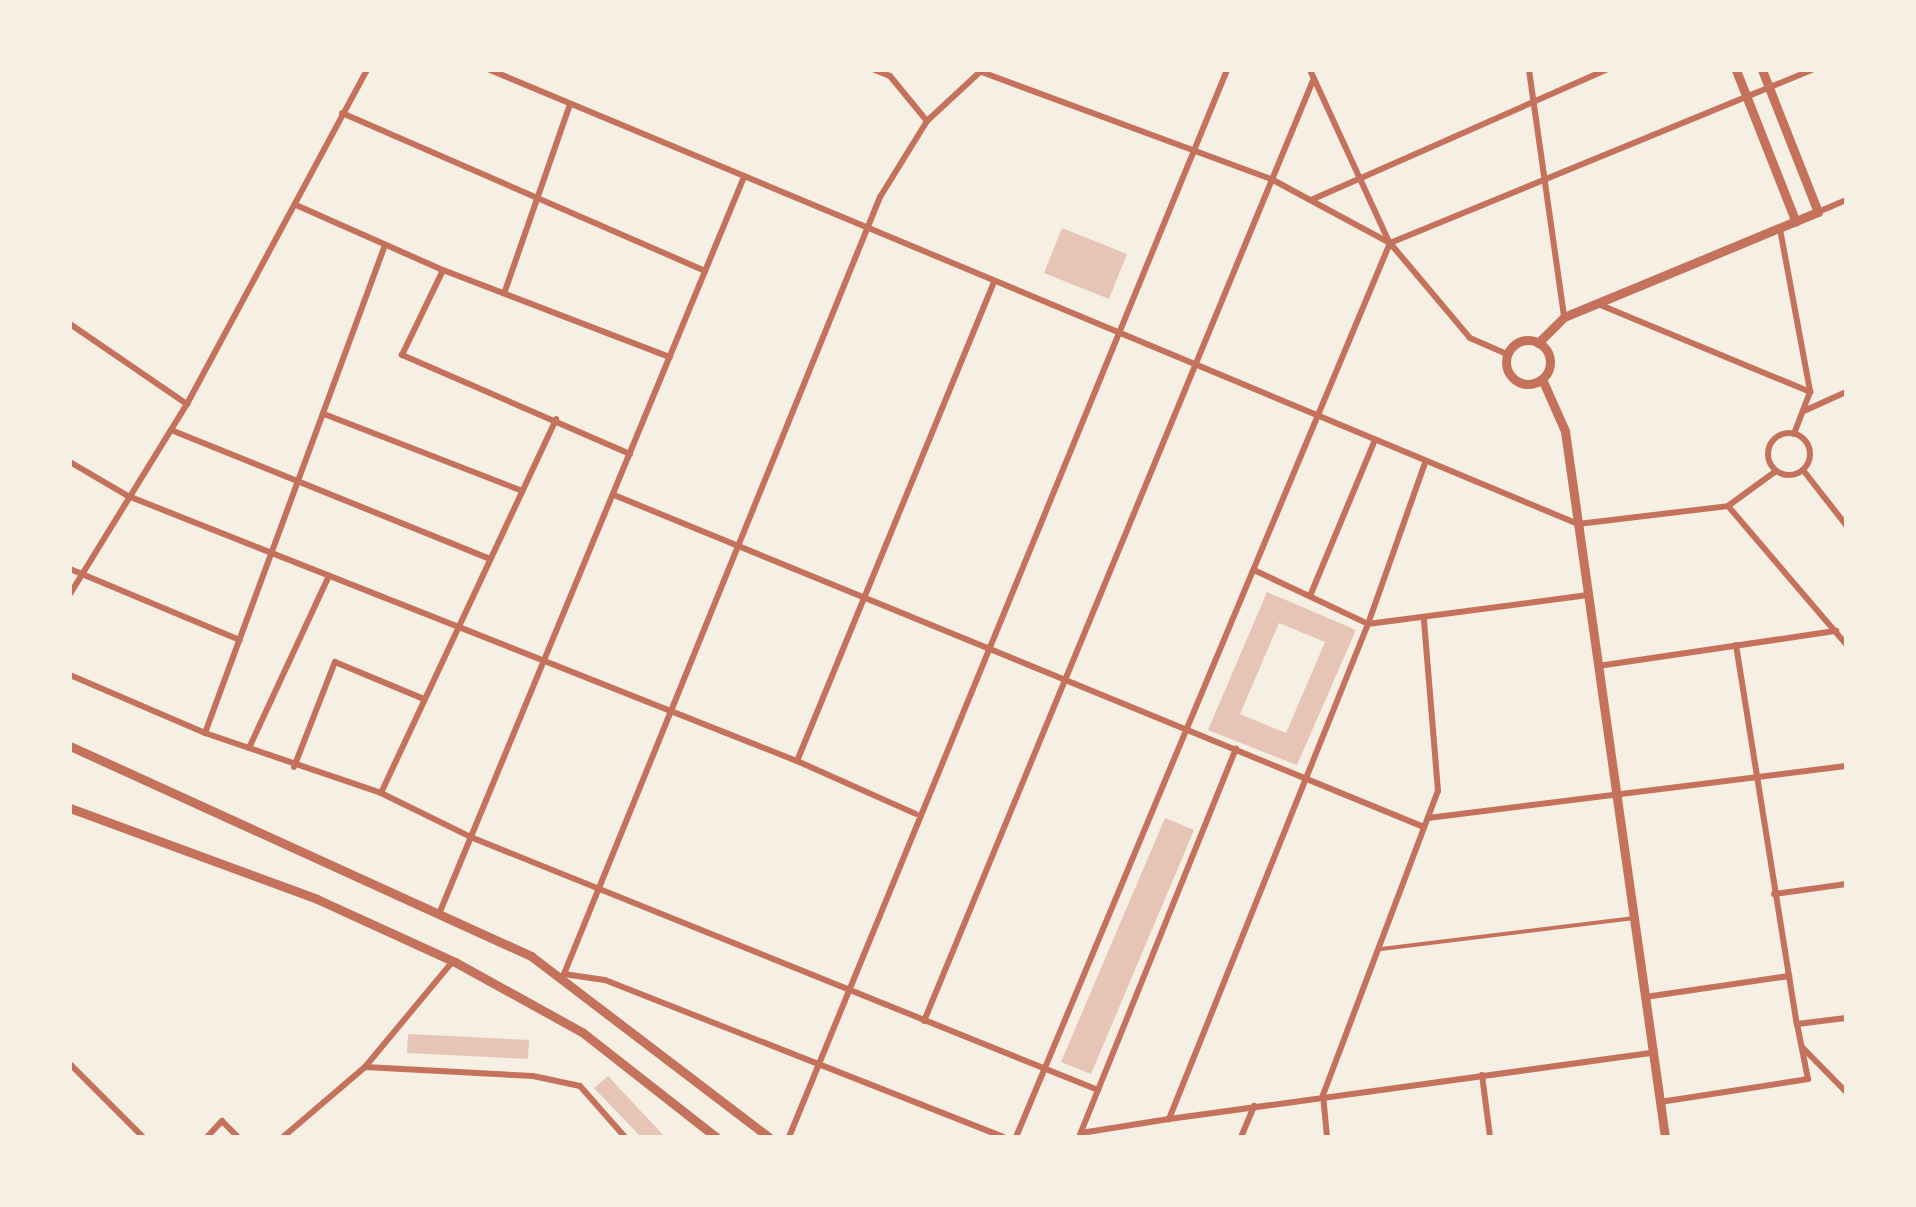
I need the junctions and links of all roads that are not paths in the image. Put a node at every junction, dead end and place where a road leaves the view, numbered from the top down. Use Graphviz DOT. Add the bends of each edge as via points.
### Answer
graph roads {
  1 [pos="367,70"];
  2 [pos="490,70"];
  3 [pos="874,70"];
  4 [pos="1227,70"];
  5 [pos="1530,70"];
  6 [pos="1606,70"];
  7 [pos="1736,70"];
  8 [pos="1762,70"];
  9 [pos="1812,70"];
  10 [pos="980,71"];
  11 [pos="1312,74"];
  12 [pos="1770,88"];
  13 [pos="1533,97"];
  14 [pos="1747,98"];
  15 [pos="570,104"];
  16 [pos="342,113"];
  17 [pos="927,122"];
  18 [pos="1193,150"];
  19 [pos="1360,176"];
  20 [pos="744,177"];
  21 [pos="1272,180"];
  22 [pos="1545,181"];
  23 [pos="538,198"];
  24 [pos="1310,200"];
  25 [pos="1846,200"];
  26 [pos="296,205"];
  27 [pos="1818,212"];
  28 [pos="1796,222"];
  29 [pos="1780,229"];
  30 [pos="869,230"];
  31 [pos="1390,243"];
  32 [pos="385,246"];
  33 [pos="443,270"];
  34 [pos="706,272"];
  35 [pos="994,282"];
  36 [pos="504,291"];
  37 [pos="1595,303"];
  38 [pos="1564,318"];
  39 [pos="70,324"];
  40 [pos="1116,334"];
  41 [pos="1538,343"];
  42 [pos="1507,354"];
  43 [pos="670,357"];
  44 [pos="1192,366"];
  45 [pos="1542,379"];
  46 [pos="1810,392"];
  47 [pos="1846,392"];
  48 [pos="187,404"];
  49 [pos="1802,411"];
  50 [pos="324,414"];
  51 [pos="1314,417"];
  52 [pos="556,419"];
  53 [pos="172,430"];
  54 [pos="1794,434"];
  55 [pos="1374,442"];
  56 [pos="630,454"];
  57 [pos="70,462"];
  58 [pos="1424,464"];
  59 [pos="1803,470"];
  60 [pos="1776,471"];
  61 [pos="300,480"];
  62 [pos="522,491"];
  63 [pos="128,496"];
  64 [pos="614,496"];
  65 [pos="1728,506"];
  66 [pos="1578,524"];
  67 [pos="1846,525"];
  68 [pos="739,547"];
  69 [pos="272,552"];
  70 [pos="490,559"];
  71 [pos="70,569"];
  72 [pos="1254,570"];
  73 [pos="80,574"];
  74 [pos="329,576"];
  75 [pos="70,594"];
  76 [pos="1588,594"];
  77 [pos="1310,596"];
  78 [pos="864,598"];
  79 [pos="1424,621"];
  80 [pos="1368,624"];
  81 [pos="458,629"];
  82 [pos="1836,630"];
  83 [pos="240,640"];
  84 [pos="1846,644"];
  85 [pos="1736,645"];
  86 [pos="985,648"];
  87 [pos="545,663"];
  88 [pos="1598,666"];
  89 [pos="70,675"];
  90 [pos="1063,680"];
  91 [pos="425,699"];
  92 [pos="671,714"];
  93 [pos="205,733"];
  94 [pos="1190,733"];
  95 [pos="70,746"];
  96 [pos="249,748"];
  97 [pos="1236,750"];
  98 [pos="798,760"];
  99 [pos="294,766"];
  100 [pos="1846,766"];
  101 [pos="1756,779"];
  102 [pos="1308,785"];
  103 [pos="381,793"];
  104 [pos="1617,797"];
  105 [pos="70,808"];
  106 [pos="916,814"];
  107 [pos="1428,818"];
  108 [pos="1424,827"];
  109 [pos="473,838"];
  110 [pos="1846,884"];
  111 [pos="600,889"];
  112 [pos="1774,894"];
  113 [pos="438,915"];
  114 [pos="1634,918"];
  115 [pos="1376,949"];
  116 [pos="453,961"];
  117 [pos="564,974"];
  118 [pos="1789,976"];
  119 [pos="851,990"];
  120 [pos="1645,997"];
  121 [pos="1846,1018"];
  122 [pos="924,1021"];
  123 [pos="1798,1024"];
  124 [pos="1802,1047"];
  125 [pos="1653,1053"];
  126 [pos="819,1063"];
  127 [pos="70,1064"];
  128 [pos="365,1067"];
  129 [pos="1046,1069"];
  130 [pos="1482,1075"];
  131 [pos="1098,1090"];
  132 [pos="1846,1092"];
  133 [pos="1323,1095"];
  134 [pos="1660,1102"];
  135 [pos="1254,1106"];
  136 [pos="1169,1119"];
  137 [pos="1079,1135"];
  138 [pos="143,1137"];
  139 [pos="207,1137"];
  140 [pos="238,1137"];
  141 [pos="284,1137"];
  142 [pos="625,1137"];
  143 [pos="716,1137"];
  144 [pos="769,1137"];
  145 [pos="789,1137"];
  146 [pos="1004,1137"];
  147 [pos="1016,1137"];
  148 [pos="1241,1137"];
  149 [pos="1327,1137"];
  150 [pos="1490,1137"];
  151 [pos="1665,1137"];
  1 -- 16 [label="street"];
  2 -- 15 [label="street"];
  3 -- 17 [label="street" via="890,76"];
  4 -- 18 [label="street"];
  5 -- 13 [label="street"];
  6 -- 13 [label="street"];
  7 -- 14 [label="street"];
  8 -- 12 [label="street"];
  9 -- 12 [label="street"];
  10 -- 17 [label="street"];
  10 -- 18 [label="street"];
  11 -- 19 [label="street"];
  11 -- 21 [label="street"];
  12 -- 14 [label="street"];
  12 -- 27 [label="street"];
  13 -- 19 [label="street"];
  13 -- 22 [label="street"];
  14 -- 22 [label="street"];
  14 -- 28 [label="street"];
  15 -- 20 [label="street"];
  15 -- 23 [label="street"];
  16 -- 23 [label="street"];
  16 -- 26 [label="street"];
  17 -- 30 [label="street" via="898,162"];
  18 -- 21 [label="street"];
  18 -- 40 [label="street"];
  19 -- 24 [label="street"];
  19 -- 31 [label="street"];
  20 -- 30 [label="street"];
  20 -- 34 [label="street"];
  21 -- 24 [label="street"];
  21 -- 44 [label="street"];
  22 -- 31 [label="street"];
  22 -- 38 [label="street"];
  23 -- 34 [label="street"];
  23 -- 36 [label="street"];
  24 -- 31 [label="street"];
  25 -- 27 [label="street"];
  26 -- 32 [label="street"];
  26 -- 48 [label="street"];
  27 -- 28 [label="street"];
  28 -- 29 [label="street"];
  29 -- 37 [label="street"];
  29 -- 46 [label="street"];
  30 -- 35 [label="street"];
  30 -- 68 [label="street"];
  31 -- 42 [label="street" via="1470,338"];
  31 -- 51 [label="street"];
  32 -- 33 [label="street"];
  32 -- 50 [label="street"];
  33 -- 36 [label="street"];
  33 -- 52 [label="street" via="402,354"];
  34 -- 43 [label="street"];
  35 -- 40 [label="street"];
  35 -- 78 [label="street"];
  36 -- 43 [label="street"];
  37 -- 38 [label="street"];
  37 -- 46 [label="street"];
  38 -- 41 [label="street"];
  39 -- 48 [label="street"];
  40 -- 44 [label="street"];
  40 -- 86 [label="street"];
  41 -- 42 [label="street" via="1524,340"];
  41 -- 45 [label="street" via="1550,360"];
  42 -- 45 [label="street" via="1515,380"];
  43 -- 56 [label="street"];
  44 -- 51 [label="street"];
  44 -- 90 [label="street"];
  45 -- 66 [label="street" via="1565,432"];
  46 -- 49 [label="street"];
  47 -- 49 [label="street"];
  48 -- 53 [label="street"];
  49 -- 54 [label="street"];
  50 -- 61 [label="street"];
  50 -- 62 [label="street"];
  51 -- 55 [label="street"];
  51 -- 72 [label="street"];
  52 -- 56 [label="street"];
  52 -- 62 [label="street"];
  53 -- 61 [label="street"];
  53 -- 63 [label="street"];
  54 -- 59 [label="street" via="1810,453"];
  54 -- 60 [label="street" via="1771,444"];
  55 -- 58 [label="street"];
  55 -- 77 [label="street"];
  56 -- 64 [label="street"];
  57 -- 63 [label="street"];
  58 -- 66 [label="street"];
  58 -- 80 [label="street"];
  59 -- 60 [label="street"];
  59 -- 67 [label="street"];
  60 -- 65 [label="street"];
  61 -- 69 [label="street"];
  61 -- 70 [label="street"];
  62 -- 70 [label="street"];
  63 -- 69 [label="street"];
  63 -- 73 [label="street"];
  64 -- 68 [label="street"];
  64 -- 87 [label="street"];
  65 -- 66 [label="street"];
  65 -- 82 [label="street"];
  66 -- 76 [label="street"];
  68 -- 78 [label="street"];
  68 -- 92 [label="street"];
  69 -- 74 [label="street"];
  69 -- 83 [label="street"];
  70 -- 81 [label="street"];
  71 -- 73 [label="street"];
  72 -- 77 [label="street"];
  72 -- 94 [label="street"];
  73 -- 75 [label="street"];
  73 -- 83 [label="street"];
  74 -- 81 [label="street"];
  74 -- 96 [label="street"];
  76 -- 79 [label="street"];
  76 -- 88 [label="street"];
  77 -- 80 [label="street"];
  78 -- 86 [label="street"];
  78 -- 98 [label="street"];
  79 -- 80 [label="street"];
  79 -- 107 [label="street" via="1438,791"];
  80 -- 102 [label="street"];
  81 -- 87 [label="street"];
  81 -- 91 [label="street"];
  82 -- 84 [label="street"];
  82 -- 85 [label="street"];
  83 -- 93 [label="street"];
  85 -- 88 [label="street"];
  85 -- 101 [label="street"];
  86 -- 90 [label="street"];
  86 -- 106 [label="street"];
  87 -- 92 [label="street"];
  87 -- 109 [label="street"];
  88 -- 104 [label="street"];
  89 -- 93 [label="street"];
  90 -- 94 [label="street"];
  90 -- 122 [label="street"];
  91 -- 99 [label="street" via="335,662"];
  91 -- 103 [label="street"];
  92 -- 98 [label="street"];
  92 -- 111 [label="street"];
  93 -- 96 [label="street"];
  94 -- 97 [label="street"];
  94 -- 129 [label="street"];
  95 -- 113 [label="street"];
  96 -- 99 [label="street"];
  97 -- 102 [label="street"];
  97 -- 131 [label="street"];
  98 -- 106 [label="street"];
  99 -- 103 [label="street"];
  100 -- 101 [label="street"];
  101 -- 104 [label="street"];
  101 -- 112 [label="street"];
  102 -- 108 [label="street"];
  102 -- 136 [label="street"];
  103 -- 109 [label="street"];
  104 -- 107 [label="street"];
  104 -- 114 [label="street"];
  105 -- 116 [label="street" via="317,899"];
  106 -- 119 [label="street"];
  107 -- 108 [label="street"];
  108 -- 115 [label="street"];
  109 -- 111 [label="street"];
  109 -- 113 [label="street"];
  110 -- 112 [label="street"];
  111 -- 117 [label="street"];
  111 -- 119 [label="street"];
  112 -- 118 [label="street"];
  113 -- 117 [label="street"];
  114 -- 115 [label="lane"];
  114 -- 120 [label="street"];
  115 -- 133 [label="street"];
  116 -- 128 [label="street"];
  116 -- 143 [label="street" via="582,1032"];
  117 -- 126 [label="street" via="605,980"];
  117 -- 144 [label="street"];
  118 -- 120 [label="street"];
  118 -- 123 [label="street"];
  119 -- 122 [label="street"];
  119 -- 126 [label="street"];
  120 -- 125 [label="street"];
  121 -- 123 [label="street"];
  122 -- 129 [label="street"];
  123 -- 124 [label="street"];
  124 -- 132 [label="street"];
  124 -- 134 [label="street" via="1808,1079"];
  125 -- 130 [label="street"];
  125 -- 134 [label="street"];
  126 -- 145 [label="street"];
  126 -- 146 [label="street"];
  127 -- 138 [label="street"];
  128 -- 141 [label="street"];
  128 -- 142 [label="street" via="533,1076 580,1086"];
  129 -- 131 [label="street"];
  129 -- 147 [label="street"];
  130 -- 133 [label="street"];
  130 -- 150 [label="street"];
  131 -- 137 [label="street"];
  133 -- 135 [label="street"];
  133 -- 149 [label="street"];
  134 -- 151 [label="street"];
  135 -- 136 [label="street"];
  135 -- 148 [label="street"];
  136 -- 137 [label="street"];
  139 -- 140 [label="street" via="222,1121"];
}
